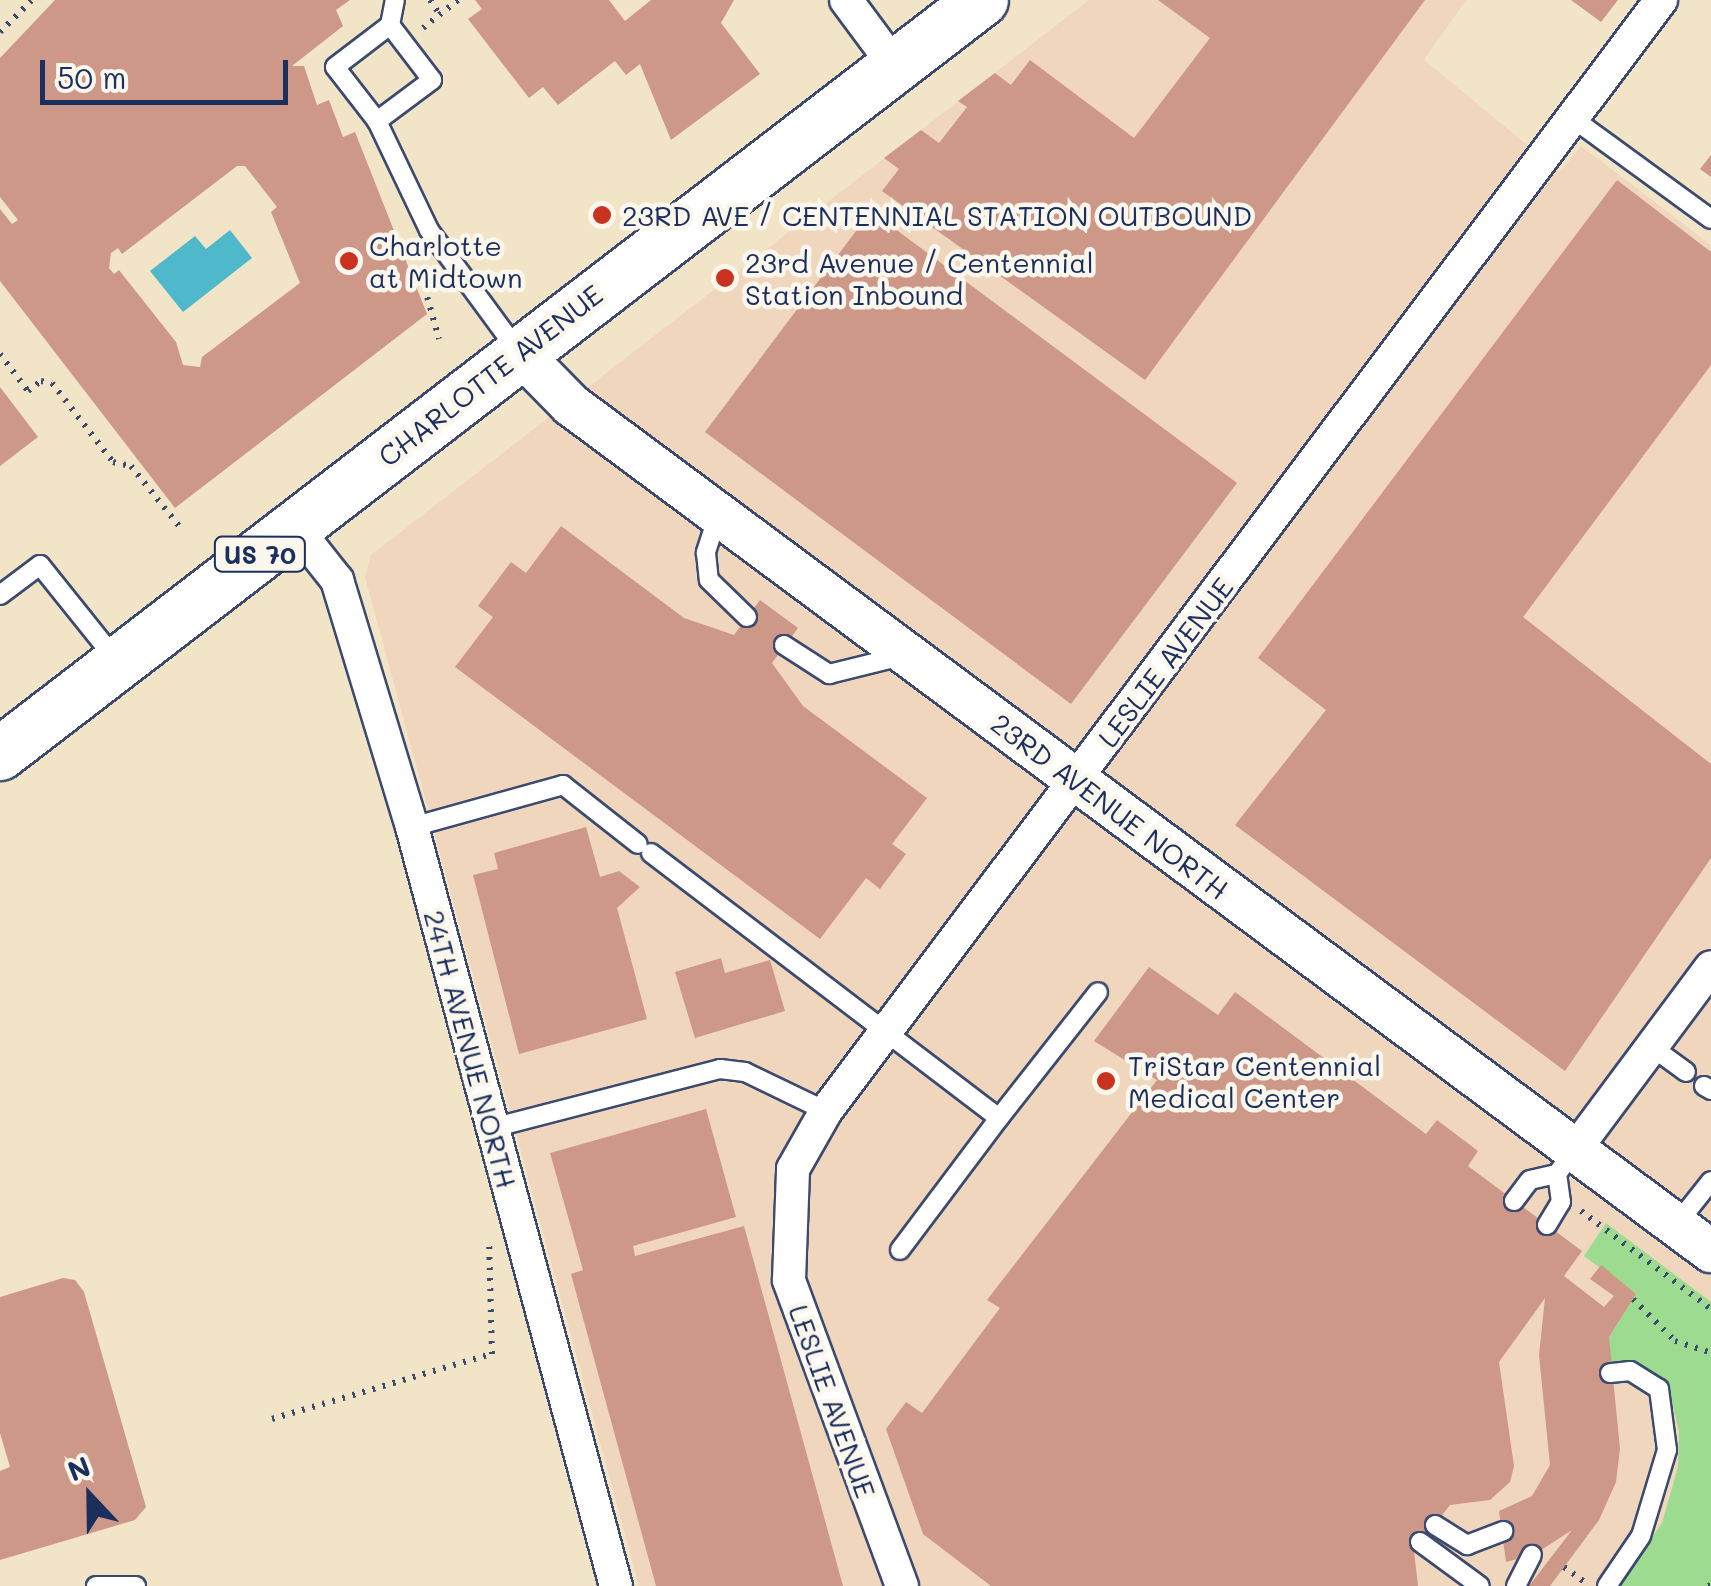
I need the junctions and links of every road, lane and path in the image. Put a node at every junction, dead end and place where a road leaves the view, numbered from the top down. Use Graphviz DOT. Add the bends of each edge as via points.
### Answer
graph roads {
  1 [pos="32,0"];
  2 [pos="395,0"];
  3 [pos="430,0"];
  4 [pos="458,0"];
  5 [pos="846,0"];
  6 [pos="982,0"];
  7 [pos="1661,0"];
  8 [pos="440,14"];
  9 [pos="390,25"];
  10 [pos="0,32"];
  11 [pos="414,35"];
  12 [pos="896,66"];
  13 [pos="1571,117"];
  14 [pos="377,121"];
  15 [pos="1711,219"];
  16 [pos="518,351"];
  17 [pos="0,354"];
  18 [pos="718,514"];
  19 [pos="295,527"];
  20 [pos="183,532"];
  21 [pos="0,596"];
  22 [pos="747,617"];
  23 [pos="784,645"];
  24 [pos="907,655"];
  25 [pos="118,662"];
  26 [pos="0,754"];
  27 [pos="1076,780"];
  28 [pos="412,827"];
  29 [pos="1711,967"];
  30 [pos="1098,992"];
  31 [pos="890,1030"];
  32 [pos="1652,1047"];
  33 [pos="1686,1072"];
  34 [pos="826,1111"];
  35 [pos="999,1118"];
  36 [pos="492,1128"];
  37 [pos="1566,1162"];
  38 [pos="1711,1181"];
  39 [pos="1514,1201"];
  40 [pos="1580,1211"];
  41 [pos="1547,1225"];
  42 [pos="1676,1225"];
  43 [pos="496,1234"];
  44 [pos="900,1250"];
  45 [pos="1711,1251"];
  46 [pos="1633,1298"];
  47 [pos="1711,1309"];
  48 [pos="1711,1353"];
  49 [pos="1610,1373"];
  50 [pos="272,1419"];
  51 [pos="1434,1526"];
  52 [pos="1503,1531"];
  53 [pos="1420,1542"];
  54 [pos="1532,1556"];
  55 [pos="1564,1567"];
  56 [pos="96,1586"];
  57 [pos="136,1586"];
  58 [pos="616,1586"];
  59 [pos="902,1586"];
  60 [pos="1480,1586"];
  61 [pos="1516,1586"];
  62 [pos="1590,1586"];
  63 [pos="1606,1586"];
  1 -- 10 [label="path"];
  2 -- 9 [label="lane"];
  3 -- 8 [label="path"];
  4 -- 8 [label="path"];
  5 -- 12 [label="street"];
  6 -- 12 [label="main road, CHARLOTTE AVENUE / US 70"];
  7 -- 13 [label="street, LESLIE AVENUE"];
  8 -- 11 [label="path"];
  9 -- 14 [label="lane" via="336,67"];
  9 -- 14 [label="lane" via="432,80"];
  12 -- 16 [label="main road, CHARLOTTE AVENUE / US 70"];
  13 -- 15 [label="lane"];
  13 -- 27 [label="street, LESLIE AVENUE"];
  14 -- 16 [label="lane" via="429,230"];
  16 -- 18 [label="street, 23RD AVENUE NORTH" via="572,405"];
  16 -- 19 [label="main road, CHARLOTTE AVENUE / US 70"];
  17 -- 20 [label="path" via="28,392 52,383 113,462 131,466"];
  18 -- 22 [label="lane" via="706,553 709,580"];
  18 -- 24 [label="street, 23RD AVENUE NORTH"];
  19 -- 25 [label="main road, CHARLOTTE AVENUE / US 70"];
  19 -- 28 [label="street, 24TH AVENUE NORTH" via="337,580"];
  21 -- 25 [label="lane" via="40,565"];
  23 -- 24 [label="lane" via="828,674"];
  24 -- 27 [label="street, 23RD AVENUE NORTH"];
  25 -- 26 [label="main road, CHARLOTTE AVENUE / US 70"];
  27 -- 31 [label="street, LESLIE AVENUE"];
  27 -- 37 [label="street, 23RD AVENUE NORTH"];
  28 -- 31 [label="lane" via="563,785"];
  28 -- 36 [label="street, 24TH AVENUE NORTH"];
  29 -- 32 [label="street"];
  30 -- 35 [label="lane"];
  31 -- 34 [label="street, LESLIE AVENUE"];
  31 -- 35 [label="lane"];
  32 -- 33 [label="lane"];
  32 -- 37 [label="street"];
  34 -- 36 [label="lane" via="744,1072 720,1069"];
  34 -- 59 [label="street, LESLIE AVENUE" via="792,1168 789,1280"];
  35 -- 44 [label="lane"];
  36 -- 58 [label="street, 24TH AVENUE NORTH"];
  37 -- 39 [label="lane" via="1530,1180"];
  37 -- 41 [label="lane" via="1561,1202"];
  37 -- 42 [label="street, 23RD AVENUE NORTH"];
  38 -- 42 [label="lane"];
  40 -- 47 [label="path"];
  42 -- 45 [label="street, 23RD AVENUE NORTH"];
  43 -- 50 [label="path" via="485,1266 492,1354"];
  46 -- 48 [label="path" via="1675,1342"];
  49 -- 63 [label="lane" via="1630,1371 1659,1389 1668,1450 1641,1536"];
  51 -- 52 [label="lane" via="1466,1546"];
  53 -- 60 [label="lane"];
  54 -- 61 [label="lane"];
  55 -- 62 [label="path"];
  56 -- 57 [label="lane"];
}
